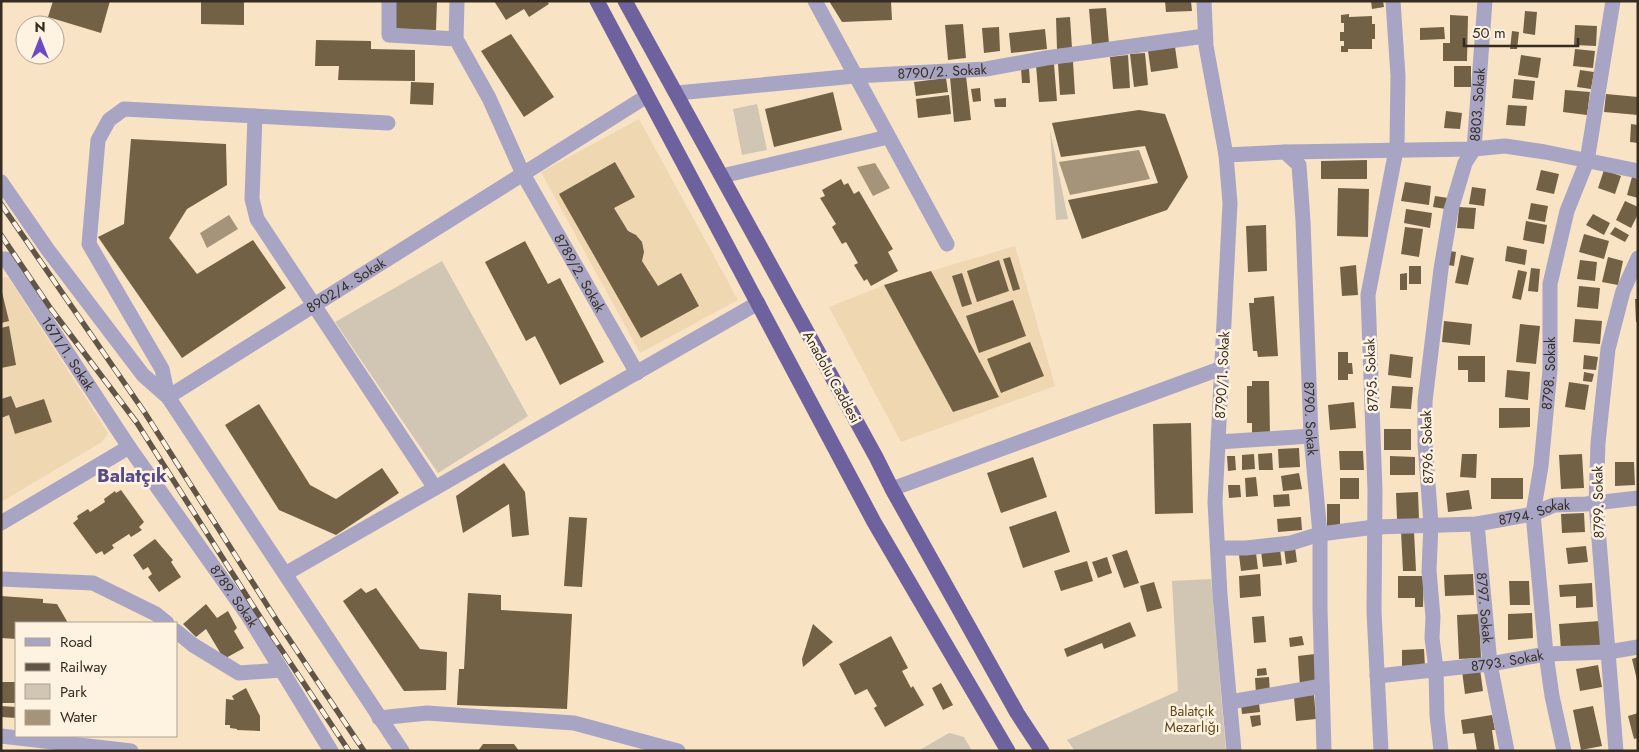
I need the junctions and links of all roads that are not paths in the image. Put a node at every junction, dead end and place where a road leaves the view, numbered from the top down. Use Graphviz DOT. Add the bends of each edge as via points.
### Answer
graph roads {
  1 [pos="388,1"];
  2 [pos="457,1"];
  3 [pos="597,1"];
  4 [pos="625,1"];
  5 [pos="815,1"];
  6 [pos="1204,1"];
  7 [pos="1393,1"];
  8 [pos="1485,1"];
  9 [pos="1613,1"];
  10 [pos="1205,36"];
  11 [pos="456,39"];
  12 [pos="854,76"];
  13 [pos="677,93"];
  14 [pos="647,96"];
  15 [pos="255,116"];
  16 [pos="388,123"];
  17 [pos="888,137"];
  18 [pos="1474,149"];
  19 [pos="1396,150"];
  20 [pos="1285,152"];
  21 [pos="1226,155"];
  22 [pos="1588,161"];
  23 [pos="1638,171"];
  24 [pos="523,174"];
  25 [pos="722,176"];
  26 [pos="1,182"];
  27 [pos="947,244"];
  28 [pos="1638,258"];
  29 [pos="4,259"];
  30 [pos="758,303"];
  31 [pos="313,306"];
  32 [pos="1222,368"];
  33 [pos="637,373"];
  34 [pos="168,397"];
  35 [pos="1312,436"];
  36 [pos="1218,442"];
  37 [pos="128,446"];
  38 [pos="435,488"];
  39 [pos="892,489"];
  40 [pos="1638,498"];
  41 [pos="1596,503"];
  42 [pos="1533,514"];
  43 [pos="1,523"];
  44 [pos="1431,524"];
  45 [pos="1476,524"];
  46 [pos="1375,527"];
  47 [pos="1320,534"];
  48 [pos="1218,548"];
  49 [pos="285,574"];
  50 [pos="1,579"];
  51 [pos="166,622"];
  52 [pos="178,633"];
  53 [pos="1638,647"];
  54 [pos="1608,652"];
  55 [pos="1546,654"];
  56 [pos="1490,664"];
  57 [pos="1436,669"];
  58 [pos="281,670"];
  59 [pos="1377,676"];
  60 [pos="1322,686"];
  61 [pos="1230,702"];
  62 [pos="379,718"];
  63 [pos="1,736"];
  64 [pos="625,744"];
  65 [pos="62,747"];
  66 [pos="131,751"];
  67 [pos="331,751"];
  68 [pos="402,751"];
  69 [pos="678,751"];
  70 [pos="1008,751"];
  71 [pos="1042,751"];
  72 [pos="1234,751"];
  73 [pos="1324,751"];
  74 [pos="1381,751"];
  75 [pos="1441,751"];
  76 [pos="1507,751"];
  77 [pos="1564,751"];
  78 [pos="1616,751"];
  1 -- 11 [label="street" via="389,35"];
  2 -- 11 [label="street"];
  3 -- 14 [label="highway"];
  4 -- 13 [label="highway, Anadolu Caddesi"];
  5 -- 12 [label="street"];
  6 -- 10 [label="street, 8790/1. Sokak"];
  7 -- 19 [label="street, 8795. Sokak" via="1398,76"];
  8 -- 18 [label="street, 8803. Sokak"];
  9 -- 22 [label="street, 8798. Sokak"];
  10 -- 12 [label="street, 8790/2. Sokak" via="986,69"];
  10 -- 21 [label="street, 8790/1. Sokak"];
  11 -- 24 [label="street" via="489,98"];
  12 -- 13 [label="street, 8790/2. Sokak"];
  12 -- 17 [label="street"];
  13 -- 25 [label="highway, Anadolu Caddesi"];
  14 -- 24 [label="street, 8902/4. Sokak"];
  14 -- 30 [label="highway"];
  15 -- 16 [label="street"];
  15 -- 31 [label="street" via="252,200 256,219"];
  15 -- 34 [label="street" via="124,109 109,120 98,140 89,244 162,369"];
  17 -- 25 [label="street"];
  17 -- 27 [label="street"];
  18 -- 19 [label="street"];
  18 -- 22 [label="street" via="1505,146"];
  18 -- 44 [label="street, 8796. Sokak" via="1465,163 1451,210 1425,401"];
  19 -- 20 [label="street"];
  19 -- 46 [label="street, 8795. Sokak" via="1368,296"];
  20 -- 21 [label="street"];
  20 -- 35 [label="street, 8790. Sokak" via="1299,165"];
  21 -- 32 [label="street, 8790/1. Sokak" via="1230,204"];
  22 -- 23 [label="street"];
  22 -- 42 [label="street, 8798. Sokak" via="1567,211 1550,284 1550,370"];
  24 -- 31 [label="street, 8902/4. Sokak"];
  24 -- 33 [label="street, 8789/2. Sokak"];
  25 -- 39 [label="highway, Anadolu Caddesi"];
  26 -- 34 [label="street" via="143,375"];
  28 -- 41 [label="street, 8799. Sokak" via="1623,291 1608,350 1598,443"];
  29 -- 37 [label="street, 1671/1. Sokak"];
  30 -- 33 [label="street"];
  30 -- 70 [label="highway" via="874,522"];
  31 -- 34 [label="street, 8902/4. Sokak"];
  31 -- 38 [label="street"];
  32 -- 36 [label="street, 8790/1. Sokak"];
  32 -- 39 [label="street"];
  33 -- 38 [label="street"];
  34 -- 49 [label="street"];
  35 -- 36 [label="street"];
  35 -- 47 [label="street, 8790. Sokak"];
  36 -- 48 [label="street, 8790/1. Sokak" via="1215,502"];
  37 -- 43 [label="street"];
  37 -- 58 [label="street, 8789. Sokak" via="249,617"];
  38 -- 49 [label="street"];
  39 -- 71 [label="highway, Anadolu Caddesi"];
  40 -- 41 [label="street, 8794. Sokak"];
  41 -- 42 [label="street, 8794. Sokak" via="1554,504"];
  41 -- 54 [label="street, 8799. Sokak"];
  42 -- 45 [label="street, 8794. Sokak"];
  42 -- 55 [label="street, 8798. Sokak"];
  44 -- 45 [label="street, 8794. Sokak"];
  44 -- 46 [label="street, 8794. Sokak"];
  44 -- 57 [label="street, 8796. Sokak" via="1429,571"];
  45 -- 56 [label="street, 8797. Sokak"];
  46 -- 47 [label="street, 8794. Sokak"];
  46 -- 59 [label="street, 8795. Sokak"];
  47 -- 48 [label="street" via="1291,543"];
  47 -- 60 [label="street, 8790. Sokak"];
  48 -- 61 [label="street, 8790/1. Sokak"];
  49 -- 62 [label="street"];
  50 -- 51 [label="street" via="93,583"];
  52 -- 58 [label="street" via="239,673"];
  53 -- 54 [label="street, 8793. Sokak"];
  54 -- 55 [label="street, 8793. Sokak"];
  54 -- 78 [label="street, 8799. Sokak"];
  55 -- 56 [label="street, 8793. Sokak"];
  55 -- 77 [label="street, 8798. Sokak"];
  56 -- 57 [label="street, 8793. Sokak"];
  56 -- 76 [label="street, 8797. Sokak"];
  57 -- 59 [label="street, 8793. Sokak"];
  57 -- 75 [label="street, 8796. Sokak"];
  58 -- 67 [label="street, 8789. Sokak"];
  59 -- 74 [label="street, 8795. Sokak"];
  60 -- 61 [label="street"];
  60 -- 73 [label="street, 8790. Sokak"];
  61 -- 72 [label="street, 8790/1. Sokak"];
  62 -- 64 [label="street" via="426,713 574,723"];
  62 -- 68 [label="street"];
  63 -- 65 [label="street"];
  64 -- 69 [label="street"];
  65 -- 66 [label="street"];
}
